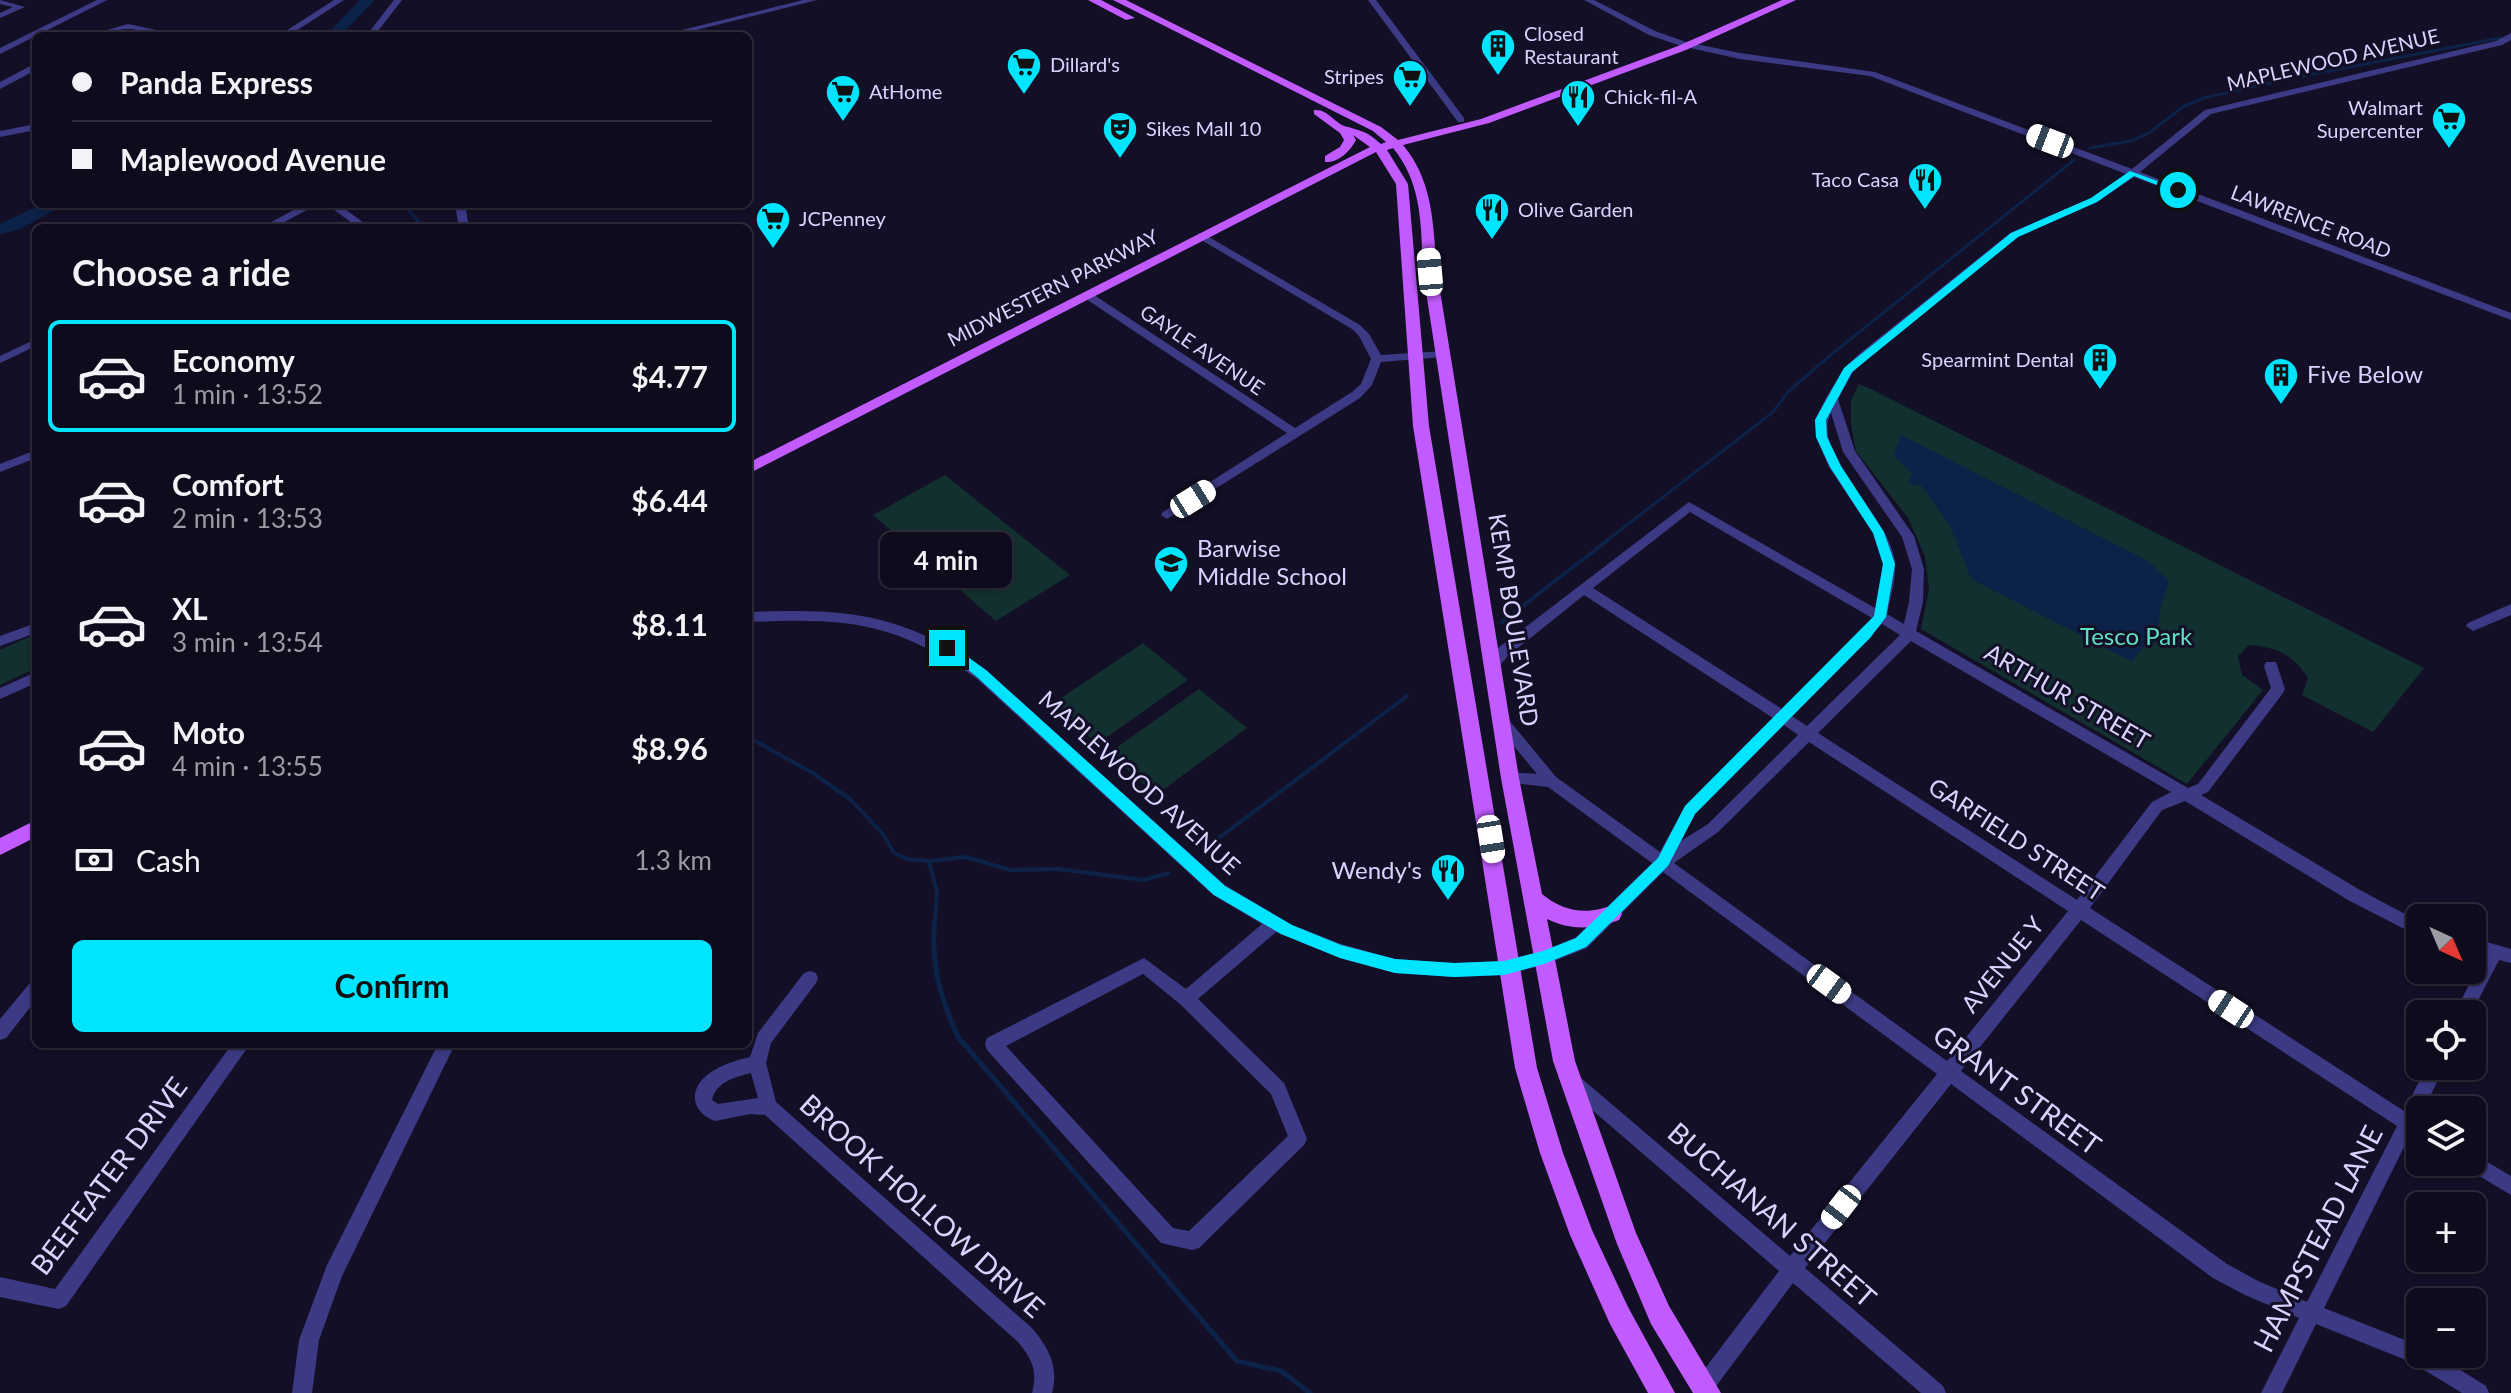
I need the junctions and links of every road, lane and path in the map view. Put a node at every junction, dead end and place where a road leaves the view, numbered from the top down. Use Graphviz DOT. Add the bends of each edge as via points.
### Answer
graph roads {
  1 [pos="103,0"];
  2 [pos="340,0"];
  3 [pos="398,0"];
  4 [pos="813,0"];
  5 [pos="1093,0"];
  6 [pos="1118,0"];
  7 [pos="1372,0"];
  8 [pos="1588,0"];
  9 [pos="1775,0"];
  10 [pos="1791,0"];
  11 [pos="0,1"];
  12 [pos="0,16"];
  13 [pos="38,32"];
  14 [pos="105,32"];
  15 [pos="154,32"];
  16 [pos="288,32"];
  17 [pos="373,32"];
  18 [pos="679,32"];
  19 [pos="32,35"];
  20 [pos="2511,36"];
  21 [pos="1682,44"];
  22 [pos="0,51"];
  23 [pos="32,68"];
  24 [pos="14,78"];
  25 [pos="32,80"];
  26 [pos="0,86"];
  27 [pos="1318,112"];
  28 [pos="1459,124"];
  29 [pos="32,128"];
  30 [pos="0,134"];
  31 [pos="1383,142"];
  32 [pos="1329,159"];
  33 [pos="1410,163"];
  34 [pos="2133,173"];
  35 [pos="305,208"];
  36 [pos="337,208"];
  37 [pos="273,224"];
  38 [pos="360,224"];
  39 [pos="1202,236"];
  40 [pos="1081,292"];
  41 [pos="2511,317"];
  42 [pos="32,344"];
  43 [pos="1443,354"];
  44 [pos="1416,355"];
  45 [pos="1377,359"];
  46 [pos="0,360"];
  47 [pos="1832,398"];
  48 [pos="811,430"];
  49 [pos="1296,434"];
  50 [pos="752,454"];
  51 [pos="32,456"];
  52 [pos="752,467"];
  53 [pos="0,468"];
  54 [pos="1461,474"];
  55 [pos="1429,475"];
  56 [pos="1167,515"];
  57 [pos="1585,589"];
  58 [pos="2511,609"];
  59 [pos="752,617"];
  60 [pos="1880,617"];
  61 [pos="2473,626"];
  62 [pos="32,629"];
  63 [pos="1909,634"];
  64 [pos="0,641"];
  65 [pos="1491,666"];
  66 [pos="2271,666"];
  67 [pos="32,679"];
  68 [pos="0,694"];
  69 [pos="1783,717"];
  70 [pos="1500,720"];
  71 [pos="1808,734"];
  72 [pos="1510,778"];
  73 [pos="1480,779"];
  74 [pos="1551,781"];
  75 [pos="2190,796"];
  76 [pos="32,830"];
  77 [pos="0,847"];
  78 [pos="1663,862"];
  79 [pos="1531,897"];
  80 [pos="2079,910"];
  81 [pos="1612,914"];
  82 [pos="1275,923"];
  83 [pos="2406,923"];
  84 [pos="2503,953"];
  85 [pos="1544,958"];
  86 [pos="1512,966"];
  87 [pos="810,978"];
  88 [pos="32,993"];
  89 [pos="1186,999"];
  90 [pos="2471,1000"];
  91 [pos="0,1032"];
  92 [pos="239,1048"];
  93 [pos="445,1048"];
  94 [pos="757,1063"];
  95 [pos="1948,1072"];
  96 [pos="1571,1080"];
  97 [pos="769,1107"];
  98 [pos="2406,1123"];
  99 [pos="2406,1142"];
  100 [pos="2486,1171"];
  101 [pos="2511,1186"];
  102 [pos="1792,1269"];
  103 [pos="0,1287"];
  104 [pos="2312,1312"];
  105 [pos="1703,1391"];
  106 [pos="302,1393"];
  107 [pos="1042,1393"];
  108 [pos="1662,1393"];
  109 [pos="1936,1393"];
  110 [pos="2271,1393"];
  111 [pos="2479,1393"];
  1 -- 13 [label="street"];
  2 -- 16 [label="street"];
  3 -- 17 [label="street"];
  4 -- 18 [label="street"];
  5 -- 27 [label="main road, KEMP BOULEVARD"];
  6 -- 31 [label="main road, KEMP BOULEVARD" via="1369,124"];
  7 -- 28 [label="street"];
  8 -- 21 [label="street, LAWRENCE ROAD"];
  9 -- 21 [label="main road"];
  10 -- 21 [label="main road"];
  11 -- 12 [label="street" via="21,7"];
  14 -- 15 [label="street" via="128,26"];
  19 -- 22 [label="street"];
  20 -- 34 [label="street, MAPLEWOOD AVENUE" via="2208,112"];
  21 -- 28 [label="main road"];
  21 -- 34 [label="street, LAWRENCE ROAD" via="1872,74"];
  23 -- 24 [label="street"];
  24 -- 25 [label="street"];
  24 -- 26 [label="street"];
  27 -- 31 [label="main road, KEMP BOULEVARD"];
  27 -- 32 [label="main road" via="1350,140"];
  28 -- 31 [label="main road"];
  28 -- 33 [label="main road" via="1419,147"];
  29 -- 30 [label="street"];
  31 -- 32 [label="main road, MIDWESTERN PARKWAY"];
  31 -- 33 [label="main road, KEMP BOULEVARD"];
  31 -- 39 [label="main road, MIDWESTERN PARKWAY"];
  31 -- 44 [label="main road, KEMP BOULEVARD" via="1402,184"];
  32 -- 40 [label="main road, MIDWESTERN PARKWAY"];
  33 -- 43 [label="main road, KEMP BOULEVARD" via="1424,188"];
  34 -- 41 [label="street, LAWRENCE ROAD"];
  34 -- 47 [label="street, MAPLEWOOD AVENUE" via="2094,200 2014,235 1867,352 1848,370"];
  35 -- 37 [label="street"];
  36 -- 38 [label="street"];
  39 -- 40 [label="main road, MIDWESTERN PARKWAY"];
  39 -- 45 [label="street" via="1356,327"];
  40 -- 48 [label="main road, MIDWESTERN PARKWAY"];
  40 -- 49 [label="street, GAYLE AVENUE"];
  42 -- 46 [label="street"];
  43 -- 44 [label="street"];
  43 -- 54 [label="main road, KEMP BOULEVARD"];
  44 -- 45 [label="street"];
  44 -- 55 [label="main road, KEMP BOULEVARD"];
  45 -- 49 [label="street" via="1356,395"];
  47 -- 60 [label="street, MAPLEWOOD AVENUE" via="1821,420 1822,437 1835,467 1879,532 1889,564"];
  47 -- 63 [label="street" via="1849,452 1908,536 1918,569"];
  48 -- 50 [label="main road, MIDWESTERN PARKWAY"];
  48 -- 52 [label="main road, MIDWESTERN PARKWAY"];
  49 -- 56 [label="street"];
  51 -- 53 [label="street"];
  54 -- 55 [label="main road"];
  54 -- 65 [label="main road, KEMP BOULEVARD"];
  55 -- 73 [label="main road, KEMP BOULEVARD"];
  57 -- 60 [label="street, ARTHUR STREET" via="1689,506"];
  57 -- 65 [label="street"];
  57 -- 69 [label="street, GARFIELD STREET"];
  58 -- 61 [label="street"];
  59 -- 82 [label="street, MAPLEWOOD AVENUE" via="841,616 912,631 947,648 1219,890"];
  60 -- 63 [label="street, ARTHUR STREET"];
  60 -- 69 [label="street, MAPLEWOOD AVENUE"];
  62 -- 64 [label="street"];
  63 -- 71 [label="street, MAPLEWOOD AVENUE"];
  63 -- 75 [label="street, ARTHUR STREET"];
  65 -- 70 [label="main road, KEMP BOULEVARD"];
  66 -- 75 [label="street, AVENUE Y" via="2278,689 2203,788"];
  67 -- 68 [label="street"];
  69 -- 71 [label="street, GARFIELD STREET"];
  69 -- 78 [label="street, MAPLEWOOD AVENUE" via="1690,810"];
  70 -- 72 [label="main road, KEMP BOULEVARD"];
  70 -- 74 [label="street, GRANT STREET"];
  71 -- 78 [label="street, MAPLEWOOD AVENUE" via="1713,828"];
  71 -- 80 [label="street, GARFIELD STREET"];
  72 -- 73 [label="main road"];
  72 -- 74 [label="street"];
  72 -- 79 [label="main road, KEMP BOULEVARD"];
  73 -- 86 [label="main road, KEMP BOULEVARD"];
  74 -- 78 [label="street, GRANT STREET"];
  75 -- 80 [label="street, AVENUE Y" via="2167,798 2157,806"];
  75 -- 83 [label="street, ARTHUR STREET"];
  76 -- 77 [label="main road"];
  78 -- 81 [label="street, MAPLEWOOD AVENUE"];
  78 -- 95 [label="street, GRANT STREET"];
  79 -- 81 [label="main road" via="1544,909 1578,921"];
  79 -- 85 [label="main road, KEMP BOULEVARD"];
  80 -- 95 [label="street, AVENUE Y"];
  80 -- 98 [label="street, GARFIELD STREET"];
  81 -- 85 [label="street, MAPLEWOOD AVENUE" via="1581,943"];
  82 -- 86 [label="street, MAPLEWOOD AVENUE" via="1340,951 1395,966"];
  82 -- 89 [label="street"];
  84 -- 90 [label="street"];
  85 -- 86 [label="street, MAPLEWOOD AVENUE"];
  85 -- 96 [label="main road, KEMP BOULEVARD"];
  86 -- 108 [label="main road, KEMP BOULEVARD" via="1526,1068 1560,1180 1602,1280"];
  87 -- 94 [label="street" via="764,1039"];
  88 -- 91 [label="street"];
  89 -- 89 [label="street" via="1278,1089 1298,1139 1192,1241 1168,1236 993,1044 1144,965"];
  92 -- 103 [label="street, BEEFEATER DRIVE" via="59,1299"];
  93 -- 106 [label="street" via="334,1272 309,1340"];
  94 -- 97 [label="street, BROOK HOLLOW DRIVE"];
  94 -- 97 [label="street, BROOK HOLLOW DRIVE" via="727,1071 707,1086 703,1103 715,1113"];
  95 -- 102 [label="street, AVENUE Y"];
  95 -- 104 [label="street, GRANT STREET" via="2220,1271 2247,1288"];
  96 -- 102 [label="street, BUCHANAN STREET"];
  96 -- 105 [label="main road, KEMP BOULEVARD" via="1625,1236 1660,1315"];
  97 -- 107 [label="street, BROOK HOLLOW DRIVE" via="1025,1335 1044,1361"];
  99 -- 104 [label="street, HAMPSTEAD LANE"];
  100 -- 101 [label="street"];
  102 -- 105 [label="street, AVENUE Y"];
  102 -- 109 [label="street, BUCHANAN STREET"];
  104 -- 110 [label="street, HAMPSTEAD LANE"];
  104 -- 111 [label="street, GRANT STREET" via="2430,1361"];
}
